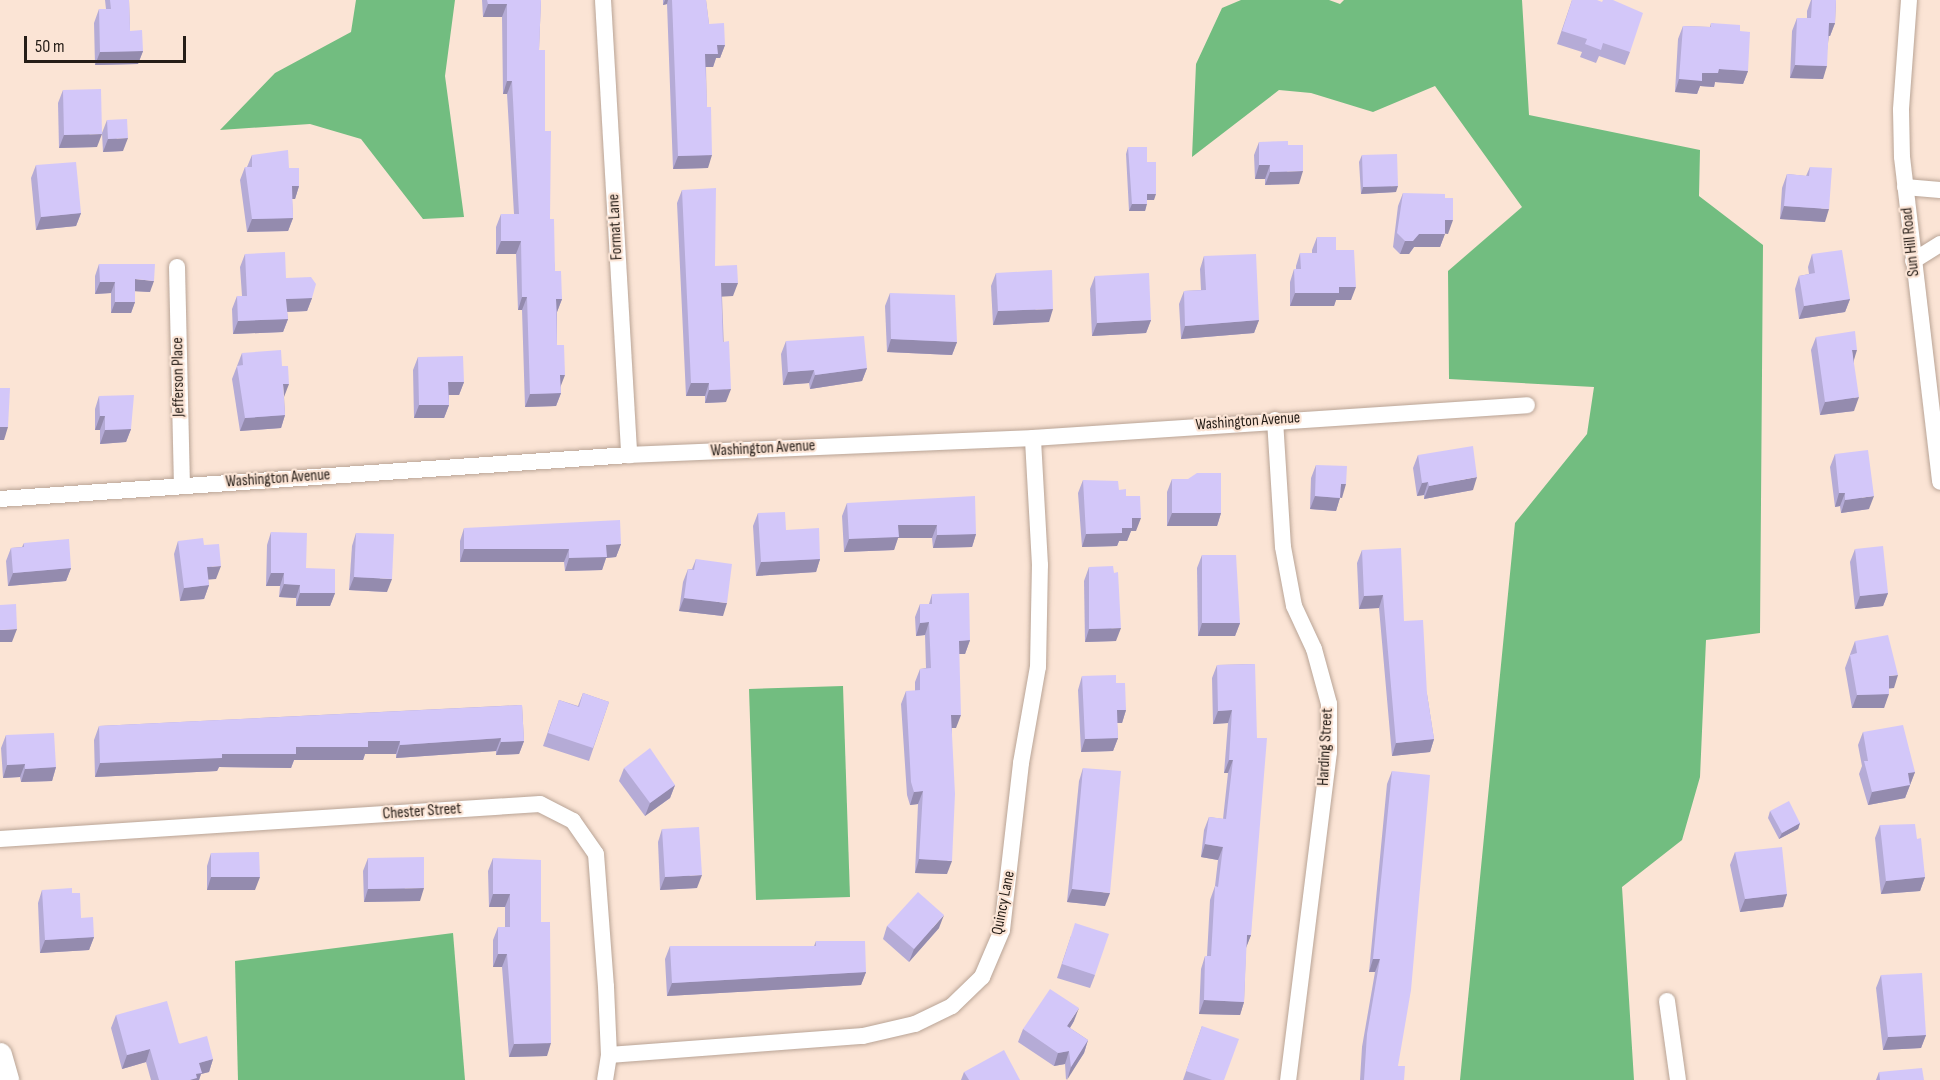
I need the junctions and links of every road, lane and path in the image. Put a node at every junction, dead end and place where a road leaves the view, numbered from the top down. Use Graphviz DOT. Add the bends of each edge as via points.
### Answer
graph roads {
  1 [pos="603,0"];
  2 [pos="1910,0"];
  3 [pos="1905,187"];
  4 [pos="1940,190"];
  5 [pos="1940,244"];
  6 [pos="1913,261"];
  7 [pos="177,267"];
  8 [pos="1527,405"];
  9 [pos="1275,420"];
  10 [pos="1033,438"];
  11 [pos="629,455"];
  12 [pos="1940,482"];
  13 [pos="182,486"];
  14 [pos="0,499"];
  15 [pos="0,839"];
  16 [pos="1667,1001"];
  17 [pos="0,1055"];
  18 [pos="609,1055"];
  19 [pos="7,1080"];
  20 [pos="605,1080"];
  21 [pos="1288,1080"];
  22 [pos="1678,1080"];
  1 -- 11 [label="street, Format Lane"];
  2 -- 3 [label="street, Sun Hill Road" via="1900,110"];
  3 -- 4 [label="street"];
  3 -- 6 [label="street, Sun Hill Road"];
  5 -- 6 [label="street"];
  6 -- 12 [label="street, Sun Hill Road"];
  7 -- 13 [label="street, Jefferson Place"];
  8 -- 9 [label="street, Washington Avenue"];
  9 -- 10 [label="street, Washington Avenue"];
  9 -- 21 [label="street, Harding Street" via="1283,547 1294,606 1314,649 1329,704 1329,752"];
  10 -- 11 [label="street, Washington Avenue"];
  10 -- 18 [label="street, Quincy Lane" via="1040,566 1038,666 1021,763 1002,930 982,977 952,1006 915,1024 863,1036"];
  11 -- 13 [label="street, Washington Avenue"];
  13 -- 14 [label="street, Washington Avenue"];
  15 -- 18 [label="street, Chester Street" via="540,804 573,821 596,854"];
  16 -- 22 [label="street"];
  17 -- 19 [label="street"];
  18 -- 20 [label="street, Chester Street"];
}
